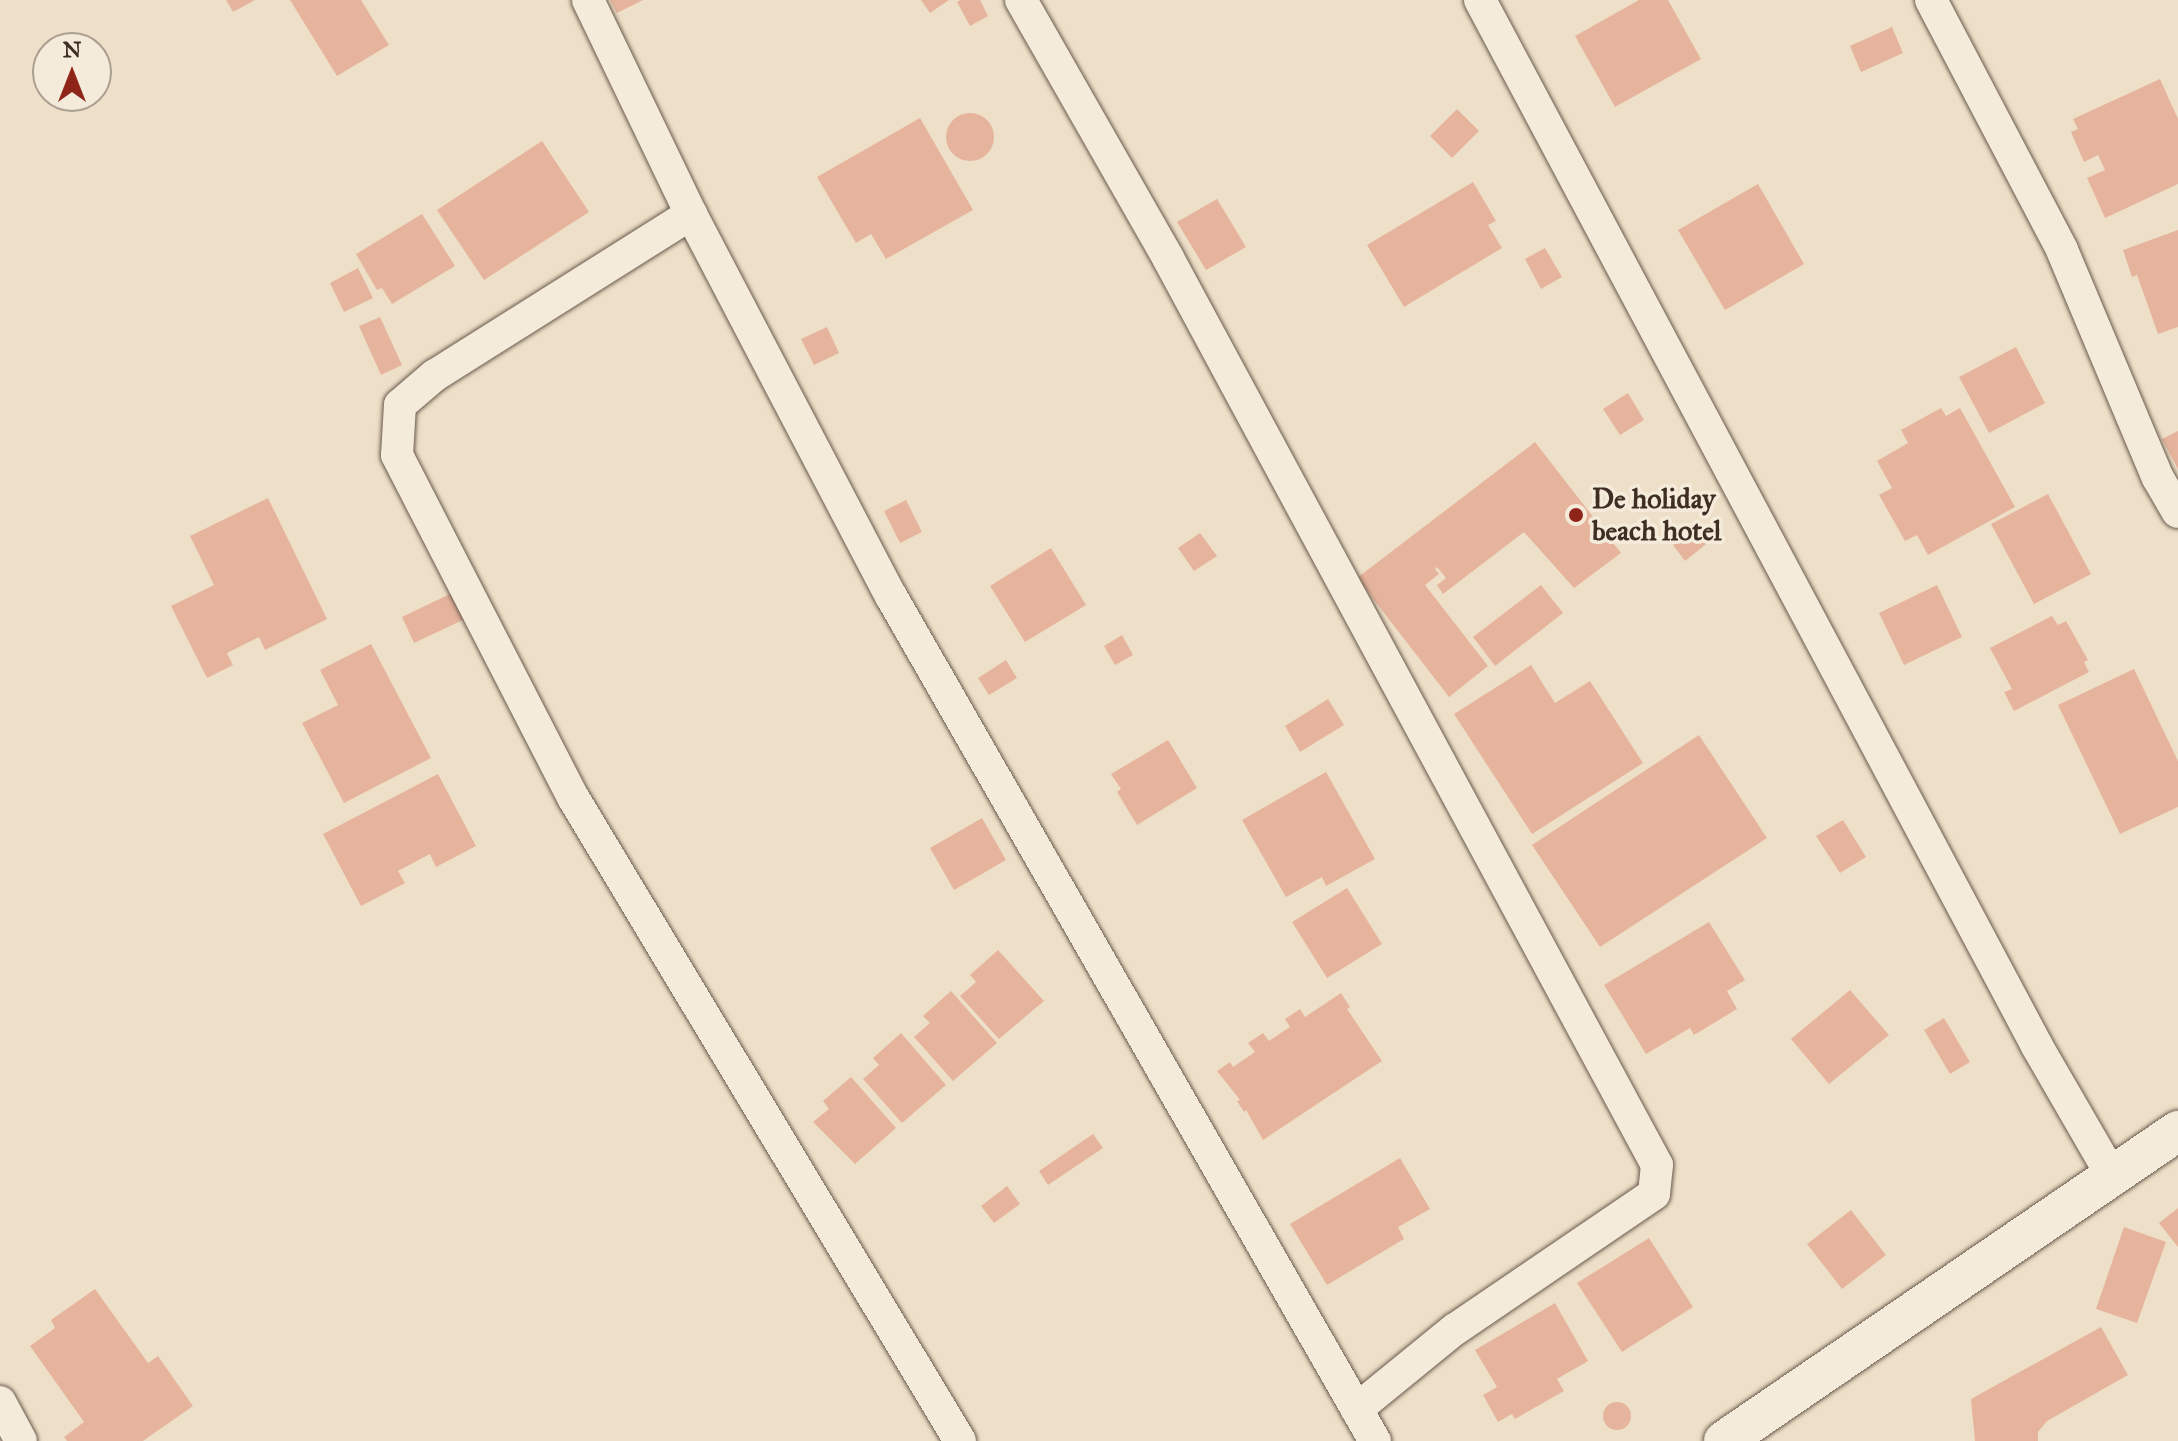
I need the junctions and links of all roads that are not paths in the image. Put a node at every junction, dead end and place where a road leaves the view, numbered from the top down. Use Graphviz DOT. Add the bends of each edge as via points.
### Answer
graph roads {
  1 [pos="588,0"];
  2 [pos="1021,0"];
  3 [pos="1480,0"];
  4 [pos="1931,0"];
  5 [pos="691,214"];
  6 [pos="2178,512"];
  7 [pos="2178,1131"];
  8 [pos="2112,1176"];
  9 [pos="0,1402"];
  10 [pos="1357,1409"];
  11 [pos="21,1441"];
  12 [pos="960,1441"];
  13 [pos="1375,1441"];
  14 [pos="1724,1441"];
  1 -- 5 [label="street"];
  2 -- 10 [label="street" via="1168,258 1657,1165 1654,1194 1455,1329"];
  3 -- 8 [label="street" via="2029,1032"];
  4 -- 6 [label="street" via="2062,250 2158,478"];
  5 -- 10 [label="street" via="891,596"];
  5 -- 12 [label="street" via="435,375 400,405 397,455 574,799"];
  7 -- 8 [label="street"];
  8 -- 14 [label="street"];
  9 -- 11 [label="street"];
  10 -- 13 [label="street"];
}
